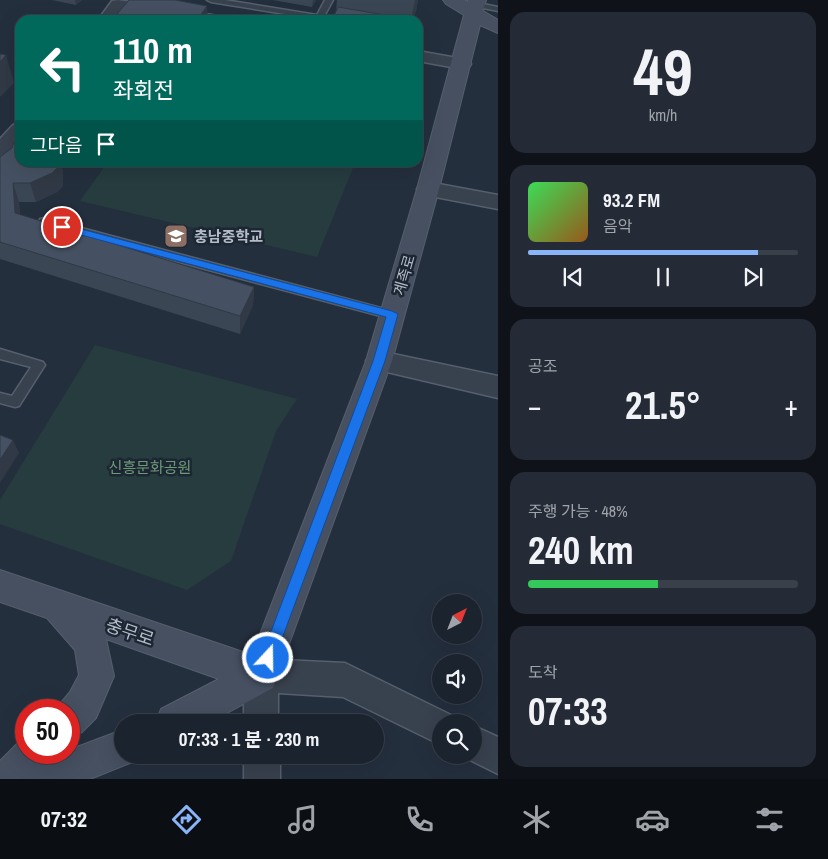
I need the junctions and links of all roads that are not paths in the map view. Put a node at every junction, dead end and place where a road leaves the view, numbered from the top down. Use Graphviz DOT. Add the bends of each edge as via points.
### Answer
graph roads {
  1 [pos="211,0"];
  2 [pos="329,0"];
  3 [pos="475,5"];
  4 [pos="110,15"];
  5 [pos="183,15"];
  6 [pos="297,15"];
  7 [pos="322,15"];
  8 [pos="498,28"];
  9 [pos="423,57"];
  10 [pos="462,64"];
  11 [pos="15,134"];
  12 [pos="0,151"];
  13 [pos="428,189"];
  14 [pos="498,202"];
  15 [pos="44,222"];
  16 [pos="392,314"];
  17 [pos="0,354"];
  18 [pos="379,361"];
  19 [pos="498,388"];
  20 [pos="0,398"];
  21 [pos="0,586"];
  22 [pos="57,606"];
  23 [pos="261,676"];
  24 [pos="80,708"];
  25 [pos="189,714"];
  26 [pos="261,714"];
  27 [pos="432,724"];
  28 [pos="482,748"];
  29 [pos="114,751"];
  30 [pos="498,756"];
  31 [pos="23,764"];
  32 [pos="262,764"];
  33 [pos="8,779"];
  34 [pos="43,779"];
  35 [pos="262,779"];
  1 -- 6 [label="lane"];
  2 -- 7 [label="lane"];
  3 -- 8 [label="main road"];
  3 -- 10 [label="main road, 계족로"];
  4 -- 5 [label="street" via="118,4"];
  9 -- 10 [label="street"];
  10 -- 13 [label="main road, 계족로"];
  11 -- 12 [label="street"];
  13 -- 14 [label="street"];
  13 -- 16 [label="main road, 계족로"];
  15 -- 16 [label="lane"];
  16 -- 18 [label="main road, 계족로"];
  17 -- 20 [label="lane" via="39,365 16,402"];
  18 -- 19 [label="street"];
  18 -- 23 [label="main road, 계족로"];
  21 -- 22 [label="main road, 충무로"];
  22 -- 23 [label="main road, 충무로"];
  22 -- 24 [label="main road" via="90,642 97,676"];
  23 -- 25 [label="main road"];
  23 -- 26 [label="street"];
  23 -- 27 [label="street" via="345,680"];
  28 -- 30 [label="street"];
  29 -- 34 [label="main road"];
  31 -- 33 [label="main road"];
  32 -- 35 [label="street"];
}
